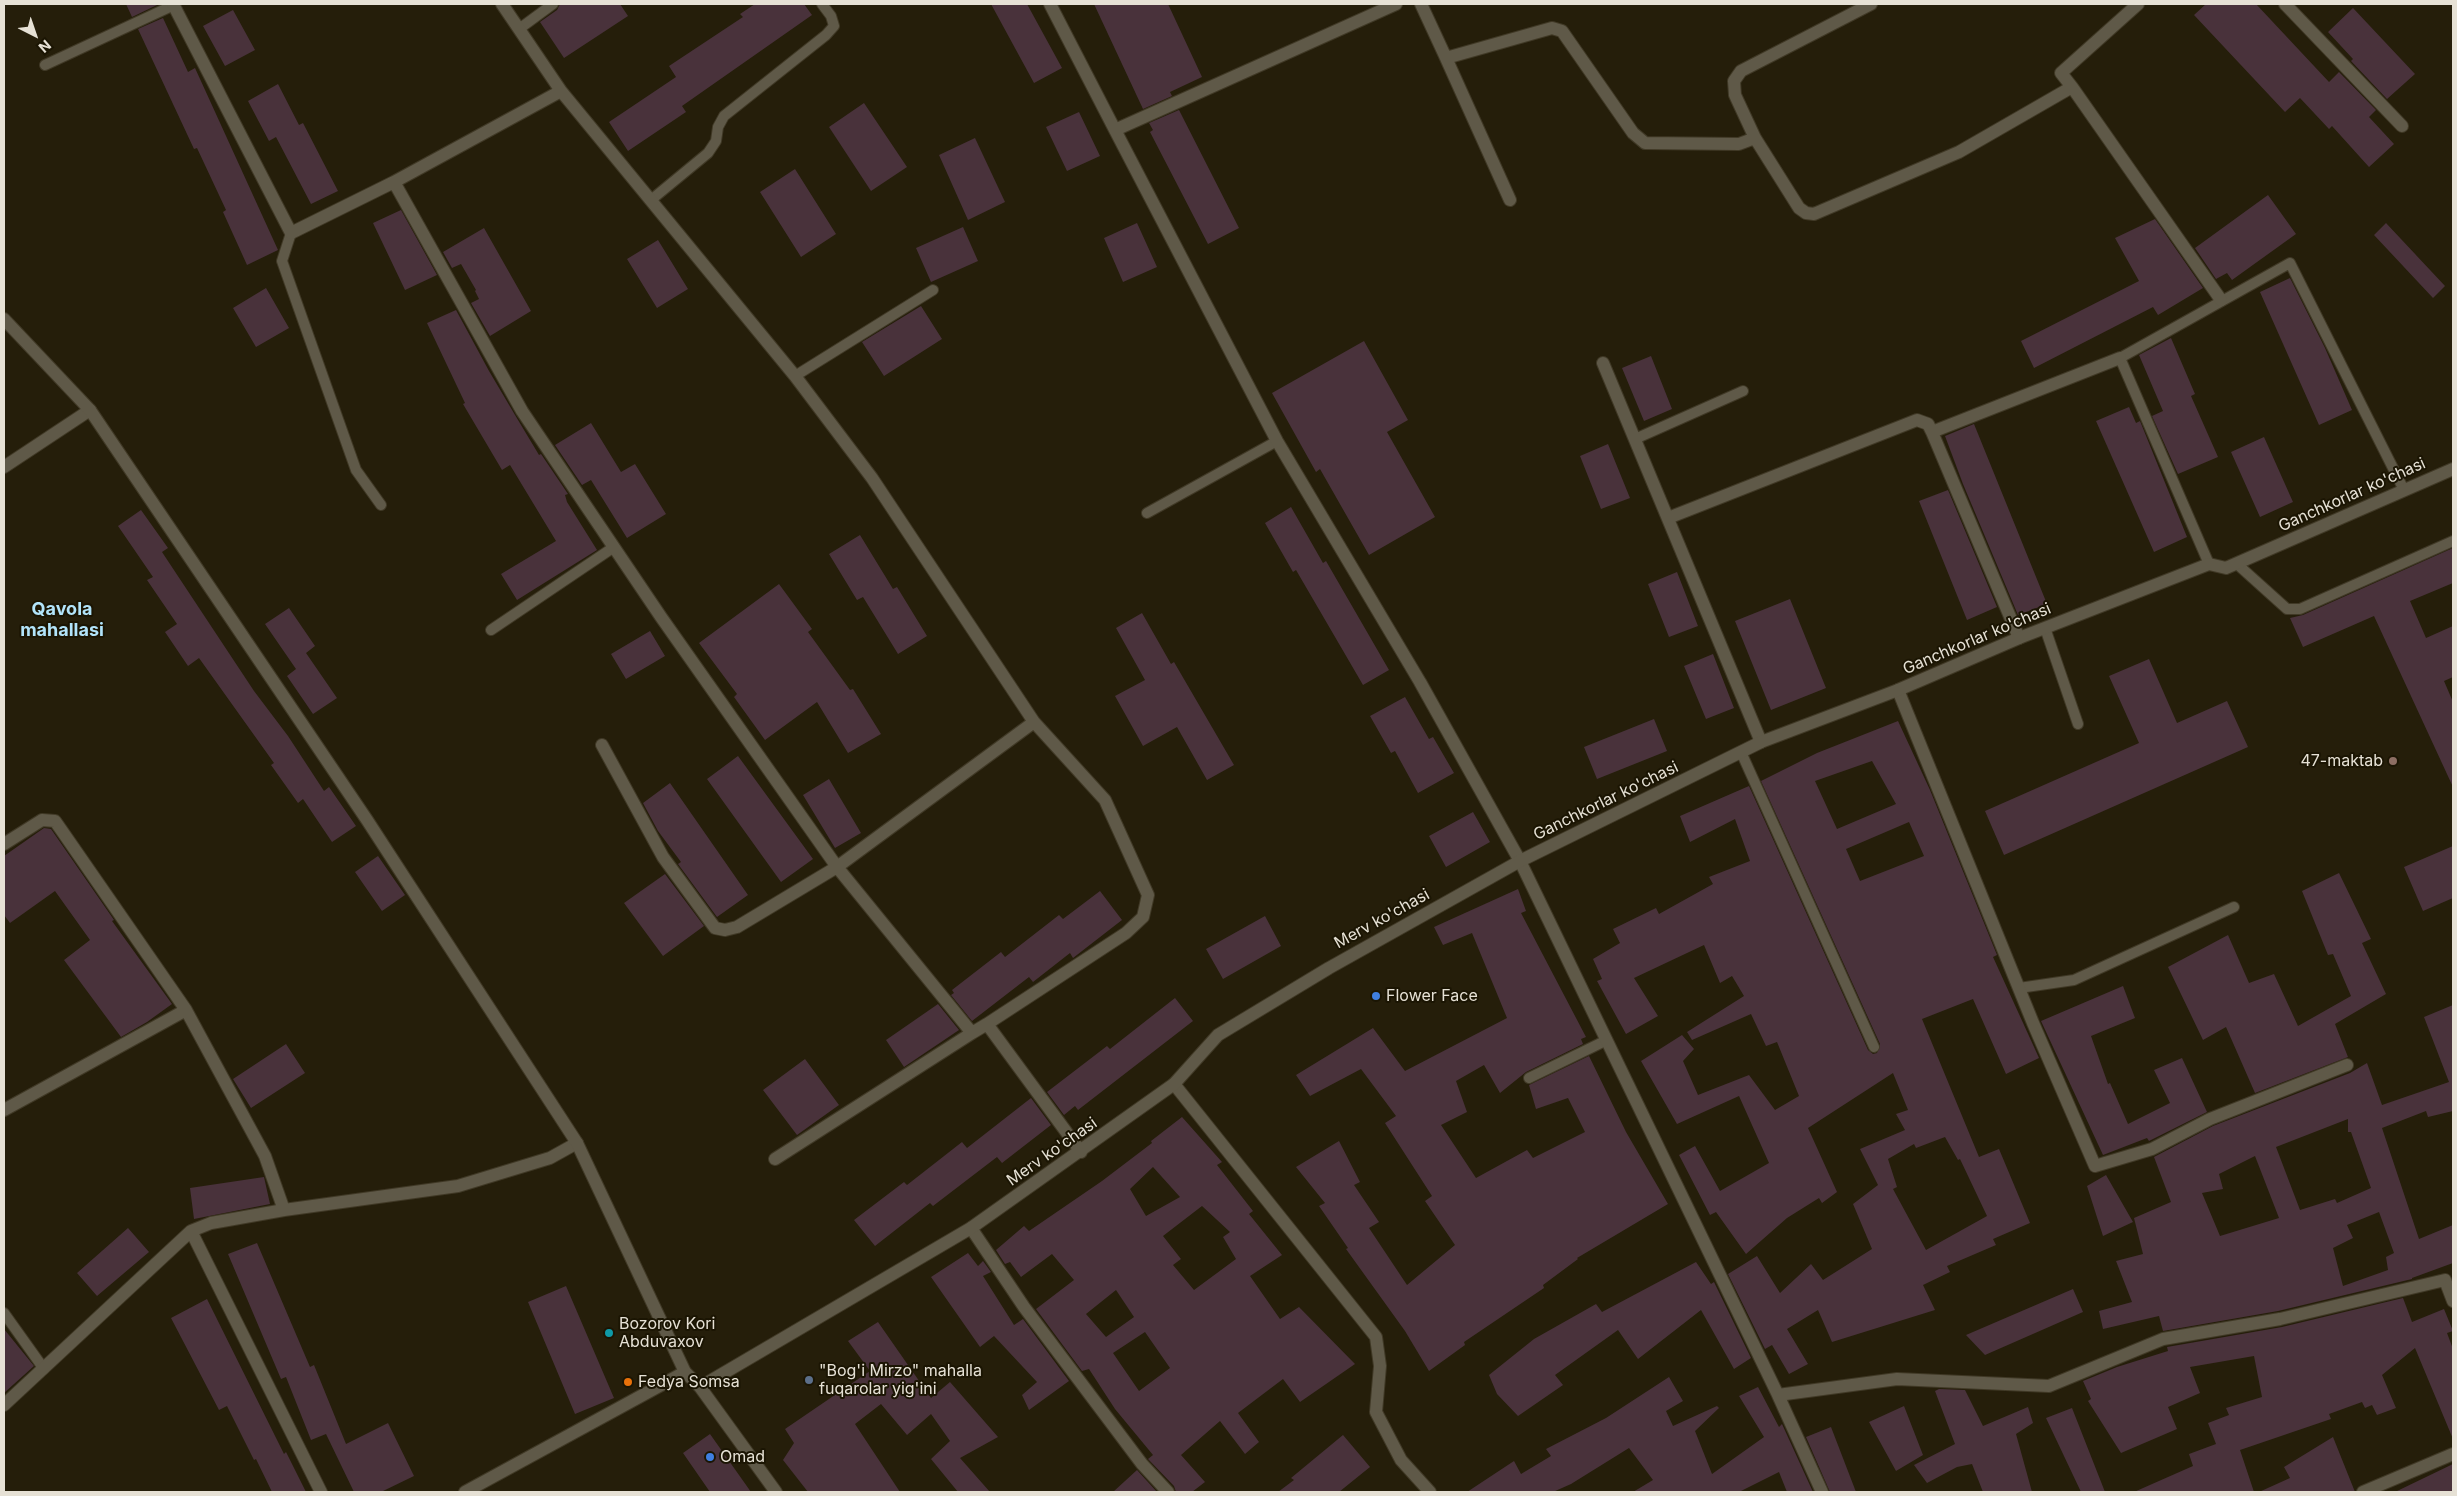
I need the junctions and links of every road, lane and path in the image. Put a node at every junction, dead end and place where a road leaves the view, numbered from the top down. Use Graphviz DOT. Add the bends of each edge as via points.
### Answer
graph roads {
  1 [pos="174,4"];
  2 [pos="502,4"];
  3 [pos="552,4"];
  4 [pos="822,4"];
  5 [pos="1050,4"];
  6 [pos="1396,4"];
  7 [pos="1421,4"];
  8 [pos="1871,4"];
  9 [pos="2138,4"];
  10 [pos="2285,4"];
  11 [pos="519,28"];
  12 [pos="1446,58"];
  13 [pos="44,65"];
  14 [pos="2072,87"];
  15 [pos="561,91"];
  16 [pos="2402,126"];
  17 [pos="1115,130"];
  18 [pos="1755,138"];
  19 [pos="394,182"];
  20 [pos="651,200"];
  21 [pos="1510,200"];
  22 [pos="291,234"];
  23 [pos="933,290"];
  24 [pos="2221,300"];
  25 [pos="4,319"];
  26 [pos="2120,358"];
  27 [pos="1602,363"];
  28 [pos="795,376"];
  29 [pos="1743,391"];
  30 [pos="90,410"];
  31 [pos="1932,432"];
  32 [pos="1635,439"];
  33 [pos="1277,441"];
  34 [pos="4,466"];
  35 [pos="2453,469"];
  36 [pos="2404,490"];
  37 [pos="380,505"];
  38 [pos="1147,513"];
  39 [pos="1668,518"];
  40 [pos="2453,541"];
  41 [pos="614,547"];
  42 [pos="2209,564"];
  43 [pos="2237,564"];
  44 [pos="2045,628"];
  45 [pos="491,630"];
  46 [pos="2019,638"];
  47 [pos="1898,690"];
  48 [pos="1034,722"];
  49 [pos="2078,724"];
  50 [pos="1761,742"];
  51 [pos="602,745"];
  52 [pos="1741,752"];
  53 [pos="4,844"];
  54 [pos="1520,861"];
  55 [pos="837,867"];
  56 [pos="2234,907"];
  57 [pos="2019,988"];
  58 [pos="186,1010"];
  59 [pos="987,1024"];
  60 [pos="972,1033"];
  61 [pos="1607,1040"];
  62 [pos="1874,1047"];
  63 [pos="2347,1065"];
  64 [pos="1529,1078"];
  65 [pos="1174,1084"];
  66 [pos="4,1110"];
  67 [pos="577,1143"];
  68 [pos="1081,1152"];
  69 [pos="775,1159"];
  70 [pos="284,1210"];
  71 [pos="972,1228"];
  72 [pos="191,1230"];
  73 [pos="2453,1301"];
  74 [pos="4,1313"];
  75 [pos="44,1369"];
  76 [pos="685,1372"];
  77 [pos="700,1386"];
  78 [pos="1778,1395"];
  79 [pos="4,1405"];
  80 [pos="2453,1454"];
  81 [pos="321,1492"];
  82 [pos="464,1492"];
  83 [pos="776,1492"];
  84 [pos="1168,1492"];
  85 [pos="1430,1492"];
  86 [pos="1822,1492"];
  87 [pos="2362,1492"];
  1 -- 13 [label="lane"];
  1 -- 22 [label="street"];
  2 -- 11 [label="street"];
  3 -- 11 [label="lane"];
  4 -- 20 [label="lane" via="834,26 826,36 724,116 716,141 708,153"];
  5 -- 17 [label="street"];
  6 -- 17 [label="street"];
  7 -- 12 [label="street"];
  8 -- 18 [label="street" via="1741,70 1734,81 1735,95"];
  9 -- 14 [label="street" via="2061,72"];
  10 -- 16 [label="street"];
  11 -- 15 [label="street"];
  12 -- 18 [label="street" via="1552,28 1562,31 1633,133 1645,143 1739,144"];
  12 -- 21 [label="street"];
  14 -- 18 [label="street" via="1959,152 1814,214 1799,208"];
  14 -- 24 [label="street"];
  15 -- 19 [label="street"];
  15 -- 20 [label="street"];
  17 -- 33 [label="street"];
  19 -- 22 [label="street"];
  19 -- 41 [label="street" via="522,411"];
  20 -- 28 [label="street"];
  22 -- 37 [label="lane" via="282,261 356,470"];
  23 -- 28 [label="lane"];
  24 -- 26 [label="lane"];
  24 -- 36 [label="lane" via="2290,263"];
  25 -- 30 [label="street"];
  26 -- 31 [label="street"];
  26 -- 42 [label="lane"];
  27 -- 32 [label="street"];
  28 -- 48 [label="street" via="872,478"];
  29 -- 32 [label="lane"];
  30 -- 34 [label="street"];
  30 -- 67 [label="street" via="367,820"];
  31 -- 39 [label="street" via="1928,424 1917,420 1905,422"];
  31 -- 46 [label="street"];
  32 -- 39 [label="street"];
  33 -- 38 [label="lane"];
  33 -- 54 [label="street" via="1420,682"];
  35 -- 36 [label="street, Ganchkorlar ko'chasi"];
  36 -- 43 [label="street, Ganchkorlar ko'chasi"];
  39 -- 50 [label="street"];
  40 -- 43 [label="lane" via="2300,609 2287,609"];
  41 -- 45 [label="lane"];
  41 -- 55 [label="street"];
  42 -- 43 [label="street, Ganchkorlar ko'chasi" via="2226,568"];
  42 -- 44 [label="street, Ganchkorlar ko'chasi"];
  44 -- 46 [label="street, Ganchkorlar ko'chasi"];
  44 -- 49 [label="lane"];
  46 -- 47 [label="street, Ganchkorlar ko'chasi"];
  47 -- 50 [label="street, Ganchkorlar ko'chasi"];
  47 -- 57 [label="street"];
  48 -- 55 [label="street"];
  48 -- 59 [label="street" via="1105,800 1148,895 1143,916 1126,934"];
  50 -- 52 [label="street, Ganchkorlar ko'chasi"];
  51 -- 55 [label="street" via="663,856 715,928 737,927"];
  52 -- 54 [label="street, Ganchkorlar ko'chasi"];
  52 -- 62 [label="lane"];
  53 -- 58 [label="street" via="42,820 55,821"];
  54 -- 61 [label="street"];
  54 -- 65 [label="street, Merv ko'chasi" via="1328,968 1218,1035"];
  55 -- 60 [label="street"];
  56 -- 57 [label="lane" via="2074,980"];
  57 -- 63 [label="street" via="2095,1166 2152,1149 2210,1120"];
  58 -- 66 [label="street"];
  58 -- 70 [label="street" via="265,1156"];
  59 -- 60 [label="street"];
  59 -- 68 [label="street"];
  60 -- 69 [label="street"];
  61 -- 64 [label="lane"];
  61 -- 78 [label="street"];
  65 -- 68 [label="street, Merv ko'chasi"];
  65 -- 85 [label="street" via="1376,1337 1380,1366 1376,1412 1401,1460"];
  67 -- 70 [label="street" via="550,1158 458,1186"];
  67 -- 76 [label="street"];
  68 -- 71 [label="street, Merv ko'chasi"];
  70 -- 72 [label="street" via="211,1223"];
  71 -- 77 [label="street, Merv ko'chasi"];
  71 -- 84 [label="street" via="1024,1307 1142,1464"];
  72 -- 75 [label="street"];
  72 -- 81 [label="street"];
  73 -- 78 [label="street" via="2445,1280 2280,1319 2162,1340 2050,1386 1897,1380"];
  74 -- 75 [label="lane"];
  75 -- 79 [label="street"];
  76 -- 77 [label="street"];
  76 -- 82 [label="street"];
  77 -- 83 [label="street"];
  78 -- 86 [label="street"];
  80 -- 87 [label="street"];
}
